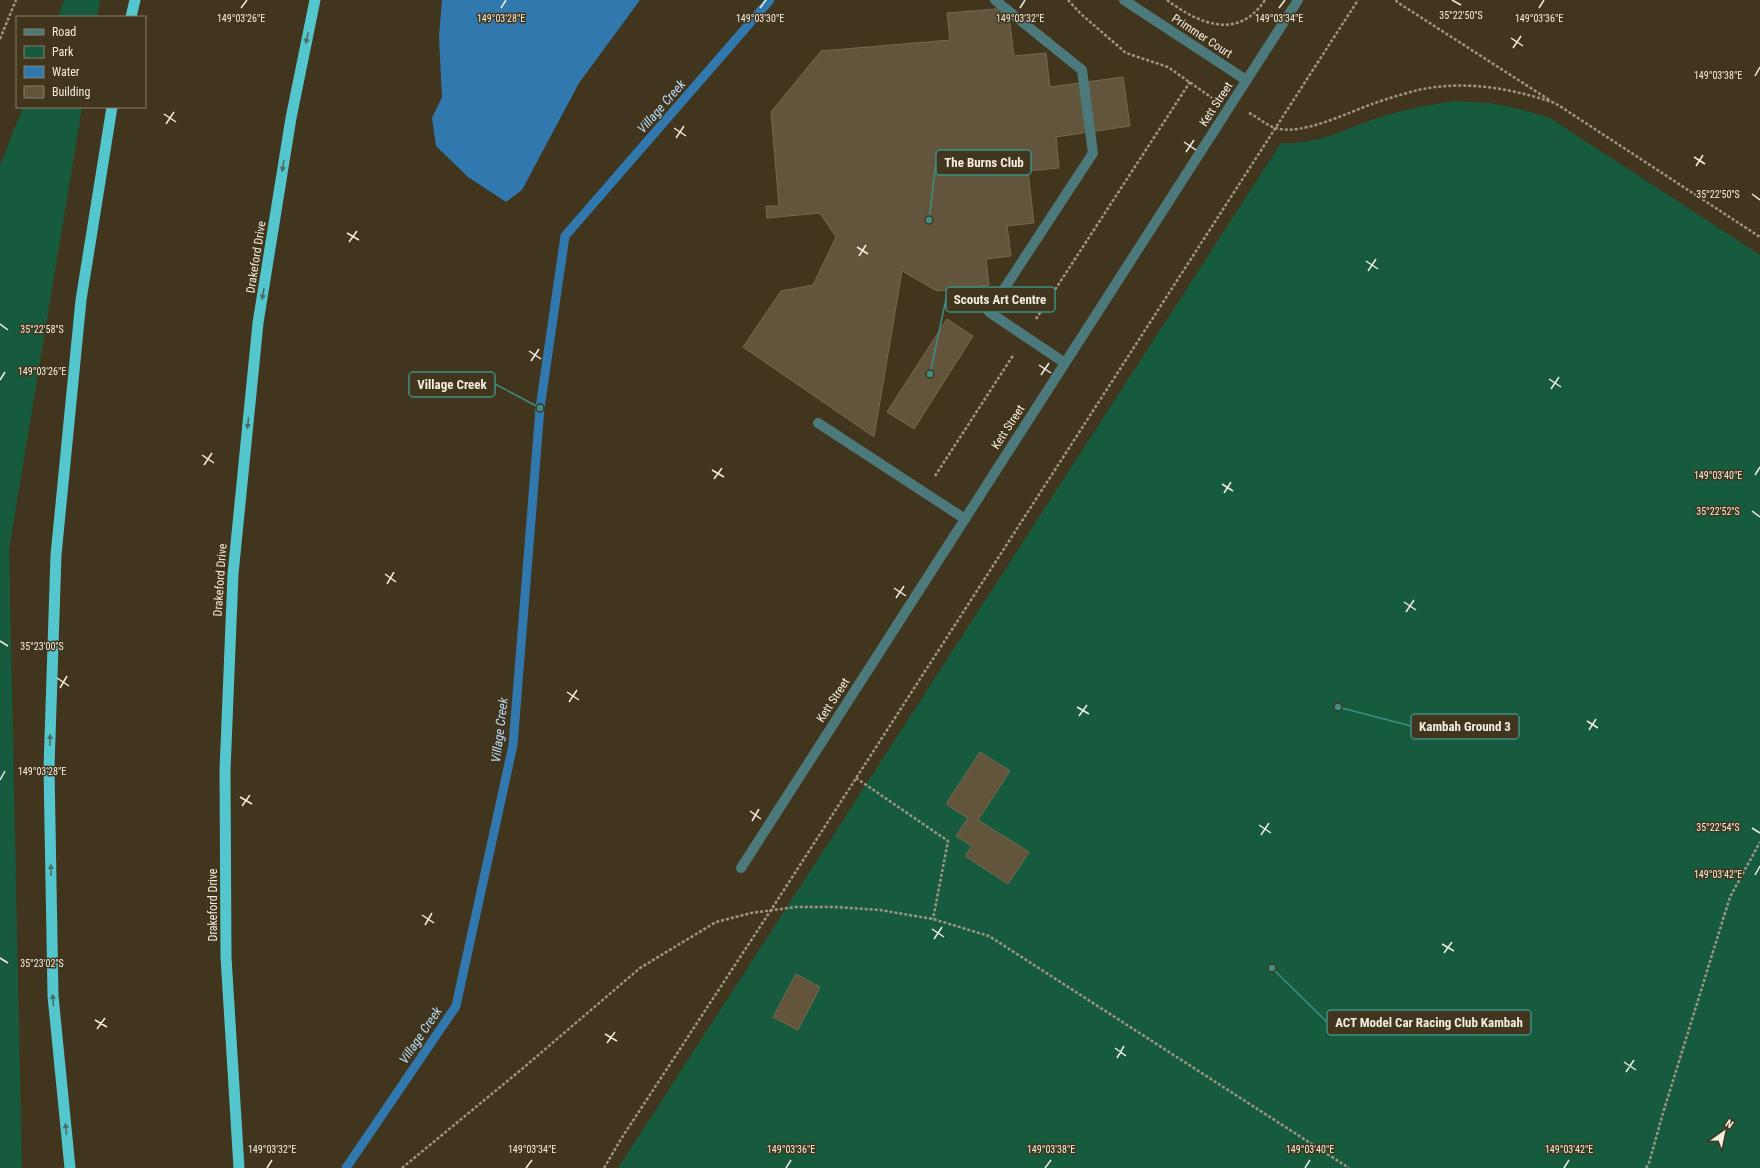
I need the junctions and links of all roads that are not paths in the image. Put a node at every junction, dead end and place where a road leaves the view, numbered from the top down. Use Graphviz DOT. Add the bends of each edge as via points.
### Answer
graph roads {
  1 [pos="135,0"];
  2 [pos="316,0"];
  3 [pos="995,0"];
  4 [pos="1124,0"];
  5 [pos="1298,0"];
  6 [pos="131,16"];
  7 [pos="1246,80"];
  8 [pos="112,108"];
  9 [pos="1064,363"];
  10 [pos="818,423"];
  11 [pos="965,519"];
  12 [pos="741,868"];
  13 [pos="70,1168"];
  14 [pos="239,1168"];
  1 -- 6 [label="highway"];
  2 -- 14 [label="highway, Drakeford Drive, one-way" via="291,118 258,323 233,574 225,771 226,950"];
  3 -- 9 [label="street" via="1082,70 1093,153 989,312"];
  4 -- 7 [label="street, Primmer Court"];
  5 -- 7 [label="street, Kett Street"];
  7 -- 9 [label="street, Kett Street"];
  13 -- 8 [label="highway, one-way" via="53,996 49,768 56,555 81,300"];
  9 -- 11 [label="street, Kett Street"];
  10 -- 11 [label="street"];
  11 -- 12 [label="street, Kett Street"];
}
